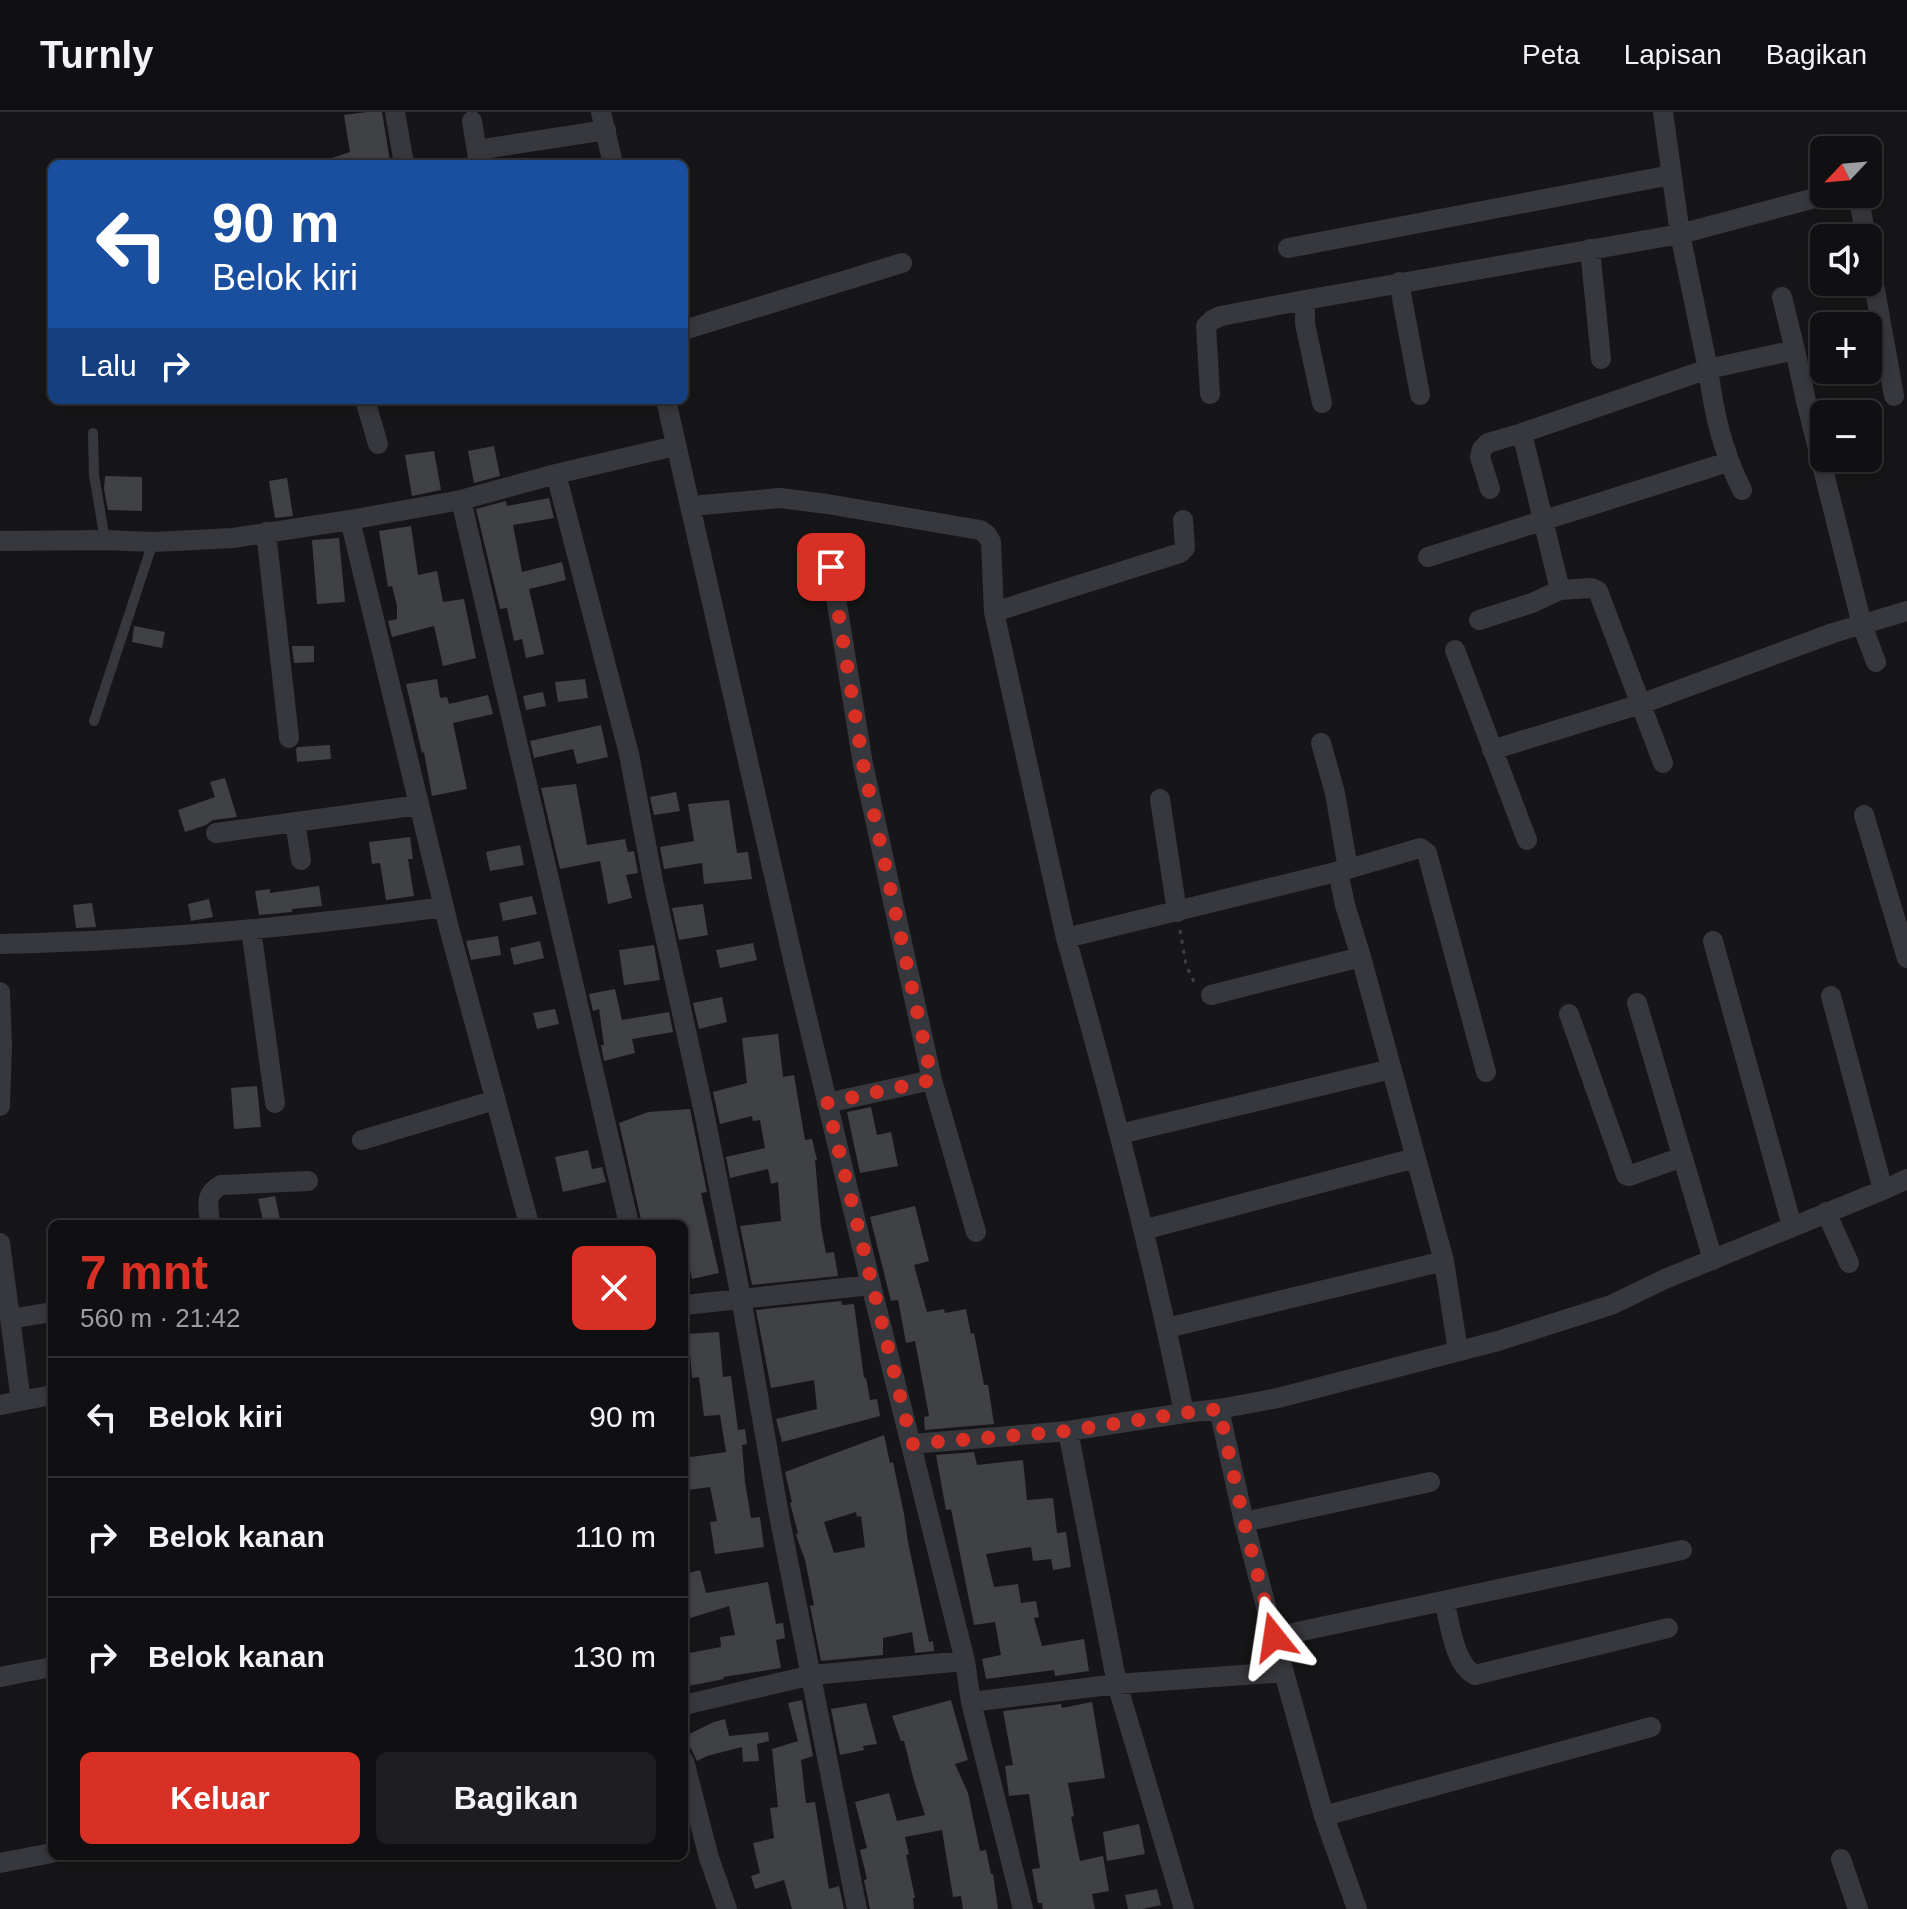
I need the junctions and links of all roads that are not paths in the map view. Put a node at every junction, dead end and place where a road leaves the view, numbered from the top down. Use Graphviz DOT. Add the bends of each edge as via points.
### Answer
graph roads {
  1 [pos="395,112"];
  2 [pos="1663,112"];
  3 [pos="472,121"];
  4 [pos="604,121"];
  5 [pos="478,157"];
  6 [pos="403,160"];
  7 [pos="612,160"];
  8 [pos="1671,175"];
  9 [pos="1810,199"];
  10 [pos="1680,234"];
  11 [pos="1288,248"];
  12 [pos="1590,249"];
  13 [pos="902,263"];
  14 [pos="1399,282"];
  15 [pos="1876,296"];
  16 [pos="1782,297"];
  17 [pos="1305,300"];
  18 [pos="688,329"];
  19 [pos="1795,350"];
  20 [pos="1601,359"];
  21 [pos="1708,369"];
  22 [pos="1210,394"];
  23 [pos="1420,395"];
  24 [pos="1894,396"];
  25 [pos="1322,403"];
  26 [pos="366,404"];
  27 [pos="667,404"];
  28 [pos="93,433"];
  29 [pos="1522,433"];
  30 [pos="378,444"];
  31 [pos="675,446"];
  32 [pos="1728,462"];
  33 [pos="556,474"];
  34 [pos="1490,489"];
  35 [pos="1742,490"];
  36 [pos="461,500"];
  37 [pos="691,506"];
  38 [pos="350,520"];
  39 [pos="1183,520"];
  40 [pos="1544,521"];
  41 [pos="266,532"];
  42 [pos="105,540"];
  43 [pos="0,541"];
  44 [pos="153,542"];
  45 [pos="1428,557"];
  46 [pos="831,567"];
  47 [pos="1560,590"];
  48 [pos="1907,611"];
  49 [pos="994,612"];
  50 [pos="1479,620"];
  51 [pos="1862,625"];
  52 [pos="1455,650"];
  53 [pos="1876,662"];
  54 [pos="1641,704"];
  55 [pos="94,721"];
  56 [pos="289,738"];
  57 [pos="1321,743"];
  58 [pos="1492,750"];
  59 [pos="1663,763"];
  60 [pos="1160,799"];
  61 [pos="419,805"];
  62 [pos="1864,815"];
  63 [pos="295,822"];
  64 [pos="216,833"];
  65 [pos="1527,840"];
  66 [pos="301,860"];
  67 [pos="1343,870"];
  68 [pos="444,907"];
  69 [pos="1177,912"];
  70 [pos="251,929"];
  71 [pos="1066,938"];
  72 [pos="1713,941"];
  73 [pos="0,944"];
  74 [pos="1361,957"];
  75 [pos="1907,958"];
  76 [pos="0,992"];
  77 [pos="1211,995"];
  78 [pos="1831,996"];
  79 [pos="1637,1003"];
  80 [pos="1569,1014"];
  81 [pos="1391,1069"];
  82 [pos="1486,1072"];
  83 [pos="932,1080"];
  84 [pos="495,1100"];
  85 [pos="275,1103"];
  86 [pos="827,1103"];
  87 [pos="0,1106"];
  88 [pos="1120,1134"];
  89 [pos="362,1140"];
  90 [pos="1682,1157"];
  91 [pos="1415,1158"];
  92 [pos="1907,1179"];
  93 [pos="308,1181"];
  94 [pos="1883,1190"];
  95 [pos="1826,1212"];
  96 [pos="210,1220"];
  97 [pos="528,1220"];
  98 [pos="628,1220"];
  99 [pos="1792,1226"];
  100 [pos="1143,1230"];
  101 [pos="976,1232"];
  102 [pos="0,1243"];
  103 [pos="1713,1260"];
  104 [pos="1444,1261"];
  105 [pos="1849,1263"];
  106 [pos="871,1285"];
  107 [pos="741,1298"];
  108 [pos="688,1305"];
  109 [pos="48,1313"];
  110 [pos="10,1319"];
  111 [pos="1167,1328"];
  112 [pos="1458,1351"];
  113 [pos="48,1396"];
  114 [pos="10,1403"];
  115 [pos="1219,1409"];
  116 [pos="1184,1413"];
  117 [pos="1068,1431"];
  118 [pos="912,1444"];
  119 [pos="1430,1482"];
  120 [pos="1244,1522"];
  121 [pos="1682,1550"];
  122 [pos="1444,1601"];
  123 [pos="1668,1628"];
  124 [pos="1274,1637"];
  125 [pos="965,1661"];
  126 [pos="48,1668"];
  127 [pos="1284,1672"];
  128 [pos="812,1675"];
  129 [pos="0,1677"];
  130 [pos="1117,1684"];
  131 [pos="971,1702"];
  132 [pos="688,1704"];
  133 [pos="1651,1727"];
  134 [pos="688,1777"];
  135 [pos="1324,1816"];
  136 [pos="48,1854"];
  137 [pos="1841,1859"];
  138 [pos="0,1863"];
  139 [pos="727,1909"];
  140 [pos="857,1909"];
  141 [pos="1023,1909"];
  142 [pos="1184,1909"];
  143 [pos="1357,1909"];
  144 [pos="1858,1909"];
  1 -- 6 [label="street"];
  2 -- 8 [label="street"];
  3 -- 5 [label="street"];
  4 -- 5 [label="street"];
  4 -- 7 [label="street"];
  8 -- 10 [label="street"];
  8 -- 11 [label="street"];
  9 -- 10 [label="street"];
  10 -- 12 [label="street"];
  10 -- 21 [label="street"];
  12 -- 14 [label="street"];
  12 -- 20 [label="street"];
  13 -- 18 [label="street"];
  14 -- 17 [label="street"];
  14 -- 23 [label="street"];
  15 -- 24 [label="street"];
  16 -- 19 [label="street"];
  17 -- 22 [label="street" via="1212,320 1206,326"];
  17 -- 25 [label="street"];
  19 -- 21 [label="street"];
  19 -- 51 [label="street"];
  21 -- 29 [label="street"];
  21 -- 32 [label="street"];
  26 -- 30 [label="street"];
  27 -- 31 [label="street"];
  28 -- 42 [label="lane"];
  29 -- 34 [label="street" via="1482,449"];
  29 -- 40 [label="street"];
  31 -- 33 [label="street"];
  31 -- 37 [label="street"];
  32 -- 35 [label="street"];
  32 -- 40 [label="street"];
  33 -- 36 [label="street"];
  33 -- 107 [label="street" via="629,754"];
  36 -- 38 [label="street"];
  36 -- 98 [label="street"];
  37 -- 49 [label="street" via="780,498 980,530 991,542"];
  37 -- 86 [label="street"];
  38 -- 41 [label="street"];
  38 -- 61 [label="street"];
  39 -- 49 [label="street" via="1185,548 1180,553"];
  40 -- 45 [label="street"];
  40 -- 47 [label="street"];
  41 -- 44 [label="street"];
  41 -- 56 [label="street"];
  42 -- 43 [label="street"];
  42 -- 44 [label="street"];
  44 -- 55 [label="lane"];
  46 -- 83 [label="street" via="863,764"];
  47 -- 50 [label="street"];
  47 -- 54 [label="street" via="1598,591"];
  48 -- 51 [label="street"];
  49 -- 71 [label="street"];
  51 -- 53 [label="street"];
  51 -- 54 [label="street"];
  52 -- 58 [label="street"];
  54 -- 58 [label="street"];
  54 -- 59 [label="street"];
  57 -- 67 [label="street" via="1335,793"];
  58 -- 65 [label="street"];
  60 -- 69 [label="street"];
  61 -- 63 [label="street"];
  61 -- 68 [label="street"];
  62 -- 75 [label="street"];
  63 -- 64 [label="street"];
  63 -- 66 [label="street"];
  67 -- 69 [label="street"];
  67 -- 74 [label="street" via="1343,896"];
  67 -- 82 [label="street" via="1420,848 1427,853"];
  68 -- 70 [label="street"];
  68 -- 84 [label="street"];
  69 -- 71 [label="street"];
  70 -- 73 [label="street"];
  70 -- 85 [label="street"];
  71 -- 88 [label="street"];
  72 -- 99 [label="street"];
  74 -- 77 [label="street"];
  74 -- 81 [label="street"];
  76 -- 87 [label="street"];
  78 -- 94 [label="street"];
  79 -- 90 [label="street"];
  80 -- 90 [label="street" via="1626,1175"];
  81 -- 88 [label="street"];
  81 -- 91 [label="street"];
  83 -- 86 [label="street"];
  83 -- 101 [label="street"];
  84 -- 89 [label="street"];
  84 -- 97 [label="street"];
  86 -- 106 [label="street"];
  88 -- 100 [label="street"];
  90 -- 103 [label="street"];
  91 -- 100 [label="street"];
  91 -- 104 [label="street"];
  92 -- 94 [label="street"];
  93 -- 96 [label="street" via="221,1185 209,1196"];
  94 -- 95 [label="street"];
  95 -- 99 [label="street"];
  95 -- 105 [label="street"];
  99 -- 103 [label="street"];
  100 -- 111 [label="street"];
  102 -- 110 [label="street"];
  103 -- 112 [label="street" via="1611,1305"];
  104 -- 111 [label="street"];
  104 -- 112 [label="street"];
  106 -- 107 [label="street"];
  106 -- 118 [label="street"];
  107 -- 108 [label="street"];
  107 -- 128 [label="street"];
  109 -- 110 [label="street"];
  110 -- 114 [label="street"];
  111 -- 116 [label="street"];
  112 -- 115 [label="street"];
  113 -- 114 [label="street"];
  115 -- 116 [label="street"];
  115 -- 120 [label="street"];
  116 -- 117 [label="street"];
  117 -- 118 [label="street"];
  117 -- 130 [label="street"];
  118 -- 125 [label="street"];
  119 -- 120 [label="street"];
  120 -- 124 [label="street"];
  121 -- 122 [label="street"];
  122 -- 123 [label="street" via="1459,1657 1475,1675"];
  122 -- 124 [label="street"];
  124 -- 127 [label="street"];
  125 -- 128 [label="street"];
  125 -- 131 [label="street"];
  126 -- 129 [label="street"];
  127 -- 130 [label="street"];
  127 -- 135 [label="street"];
  128 -- 132 [label="street"];
  128 -- 140 [label="street"];
  130 -- 131 [label="street"];
  130 -- 142 [label="street"];
  131 -- 141 [label="street"];
  133 -- 135 [label="street"];
  134 -- 139 [label="street"];
  135 -- 143 [label="street"];
  136 -- 138 [label="street"];
  137 -- 144 [label="street"];
}
